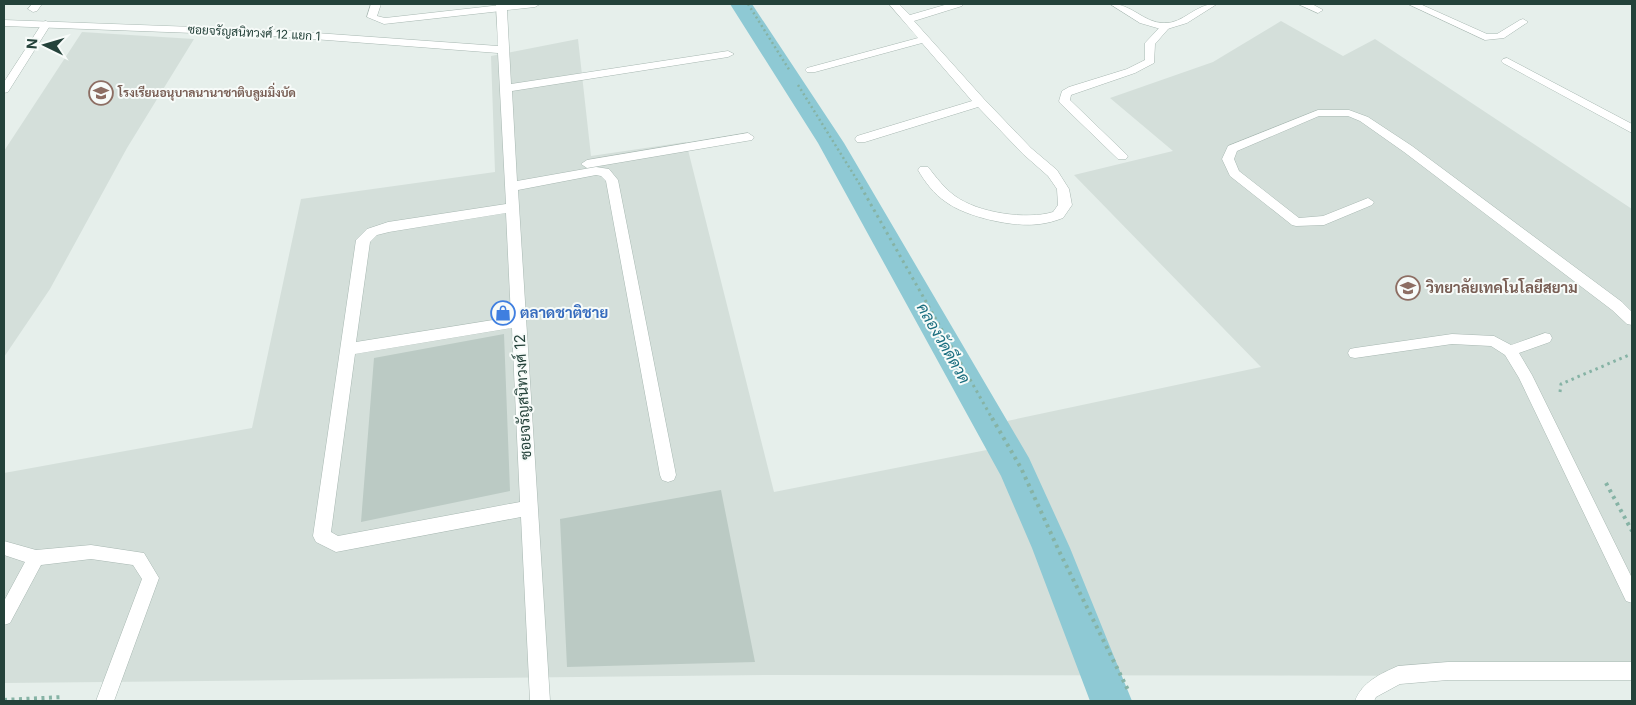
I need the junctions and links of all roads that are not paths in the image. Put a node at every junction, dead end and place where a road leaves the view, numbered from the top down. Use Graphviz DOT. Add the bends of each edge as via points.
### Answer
graph roads {
  1 [pos="376,4"];
  2 [pos="424,4"];
  3 [pos="535,4"];
  4 [pos="894,4"];
  5 [pos="958,4"];
  6 [pos="1115,4"];
  7 [pos="1212,4"];
  8 [pos="1303,4"];
  9 [pos="1413,4"];
  10 [pos="501,6"];
  11 [pos="1318,10"];
  12 [pos="421,17"];
  13 [pos="908,19"];
  14 [pos="1523,22"];
  15 [pos="4,23"];
  16 [pos="46,24"];
  17 [pos="1164,28"];
  18 [pos="925,39"];
  19 [pos="504,50"];
  20 [pos="728,54"];
  21 [pos="1508,61"];
  22 [pos="811,70"];
  23 [pos="506,88"];
  24 [pos="4,90"];
  25 [pos="980,102"];
  26 [pos="1632,129"];
  27 [pos="748,137"];
  28 [pos="861,139"];
  29 [pos="1122,156"];
  30 [pos="924,170"];
  31 [pos="511,182"];
  32 [pos="1368,202"];
  33 [pos="513,207"];
  34 [pos="1632,320"];
  35 [pos="519,321"];
  36 [pos="1545,338"];
  37 [pos="348,349"];
  38 [pos="1510,351"];
  39 [pos="1355,353"];
  40 [pos="668,475"];
  41 [pos="530,508"];
  42 [pos="4,548"];
  43 [pos="36,558"];
  44 [pos="1632,595"];
  45 [pos="4,617"];
  46 [pos="1632,671"];
  47 [pos="105,701"];
  48 [pos="540,701"];
  49 [pos="1364,701"];
  1 -- 12 [label="lane" via="372,17 377,19"];
  2 -- 12 [label="lane"];
  3 -- 10 [label="street"];
  4 -- 13 [label="street"];
  5 -- 13 [label="street"];
  6 -- 17 [label="street" via="1146,23"];
  7 -- 17 [label="street" via="1184,22"];
  8 -- 11 [label="street"];
  9 -- 14 [label="lane" via="1493,39"];
  10 -- 12 [label="lane"];
  10 -- 19 [label="street, ซอยจรัญสนิทวงศ์ 12"];
  13 -- 18 [label="street"];
  15 -- 16 [label="street, ซอยจรัญสนิทวงศ์ 12 แยก 1"];
  16 -- 19 [label="street, ซอยจรัญสนิทวงศ์ 12 แยก 1" via="274,33"];
  16 -- 24 [label="lane"];
  17 -- 29 [label="lane" via="1150,43 1150,61 1131,71 1066,93 1064,101"];
  18 -- 22 [label="street"];
  18 -- 25 [label="street"];
  19 -- 23 [label="street, ซอยจรัญสนิทวงศ์ 12"];
  20 -- 23 [label="street"];
  21 -- 26 [label="street"];
  23 -- 31 [label="street, ซอยจรัญสนิทวงศ์ 12"];
  25 -- 28 [label="street"];
  25 -- 30 [label="street" via="1053,173 1063,189 1064,205 1058,215 1024,220 975,212 955,203"];
  27 -- 31 [label="street"];
  31 -- 33 [label="street, ซอยจรัญสนิทวงศ์ 12"];
  31 -- 40 [label="street" via="596,171 605,172 612,180"];
  32 -- 34 [label="lane" via="1335,217 1308,224 1296,222 1234,173 1228,158 1232,149 1318,113 1348,112 1364,119 1446,177"];
  33 -- 35 [label="street, ซอยจรัญสนิทวงศ์ 12"];
  33 -- 37 [label="street" via="372,232 363,240"];
  35 -- 37 [label="street"];
  35 -- 41 [label="street, ซอยจรัญสนิทวงศ์ 12"];
  36 -- 38 [label="lane"];
  37 -- 41 [label="street" via="322,536 336,544"];
  38 -- 39 [label="lane" via="1494,341 1452,339"];
  38 -- 44 [label="lane" via="1525,375"];
  41 -- 48 [label="street, ซอยจรัญสนิทวงศ์ 12"];
  42 -- 43 [label="lane"];
  43 -- 45 [label="lane"];
  43 -- 47 [label="lane" via="91,552 138,558 151,578"];
  46 -- 49 [label="lane" via="1398,674 1370,691"];
}
